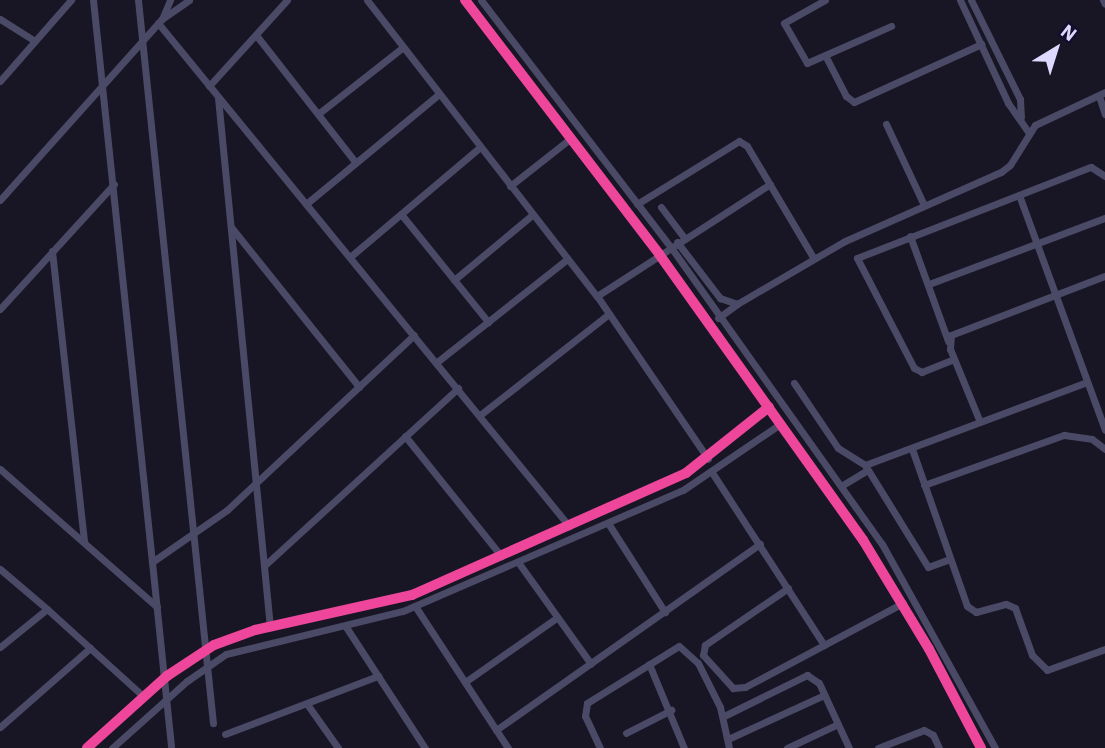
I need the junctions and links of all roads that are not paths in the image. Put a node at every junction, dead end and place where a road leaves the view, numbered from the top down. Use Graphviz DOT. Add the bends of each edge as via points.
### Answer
graph roads {
  1 [pos="71,0"];
  2 [pos="93,0"];
  3 [pos="138,0"];
  4 [pos="170,0"];
  5 [pos="189,0"];
  6 [pos="287,0"];
  7 [pos="367,0"];
  8 [pos="465,0"];
  9 [pos="481,0"];
  10 [pos="825,0"];
  11 [pos="960,0"];
  12 [pos="971,0"];
  13 [pos="0,19"];
  14 [pos="160,21"];
  15 [pos="891,26"];
  16 [pos="256,35"];
  17 [pos="35,41"];
  18 [pos="143,41"];
  19 [pos="981,44"];
  20 [pos="403,47"];
  21 [pos="826,57"];
  22 [pos="0,81"];
  23 [pos="104,83"];
  24 [pos="209,86"];
  25 [pos="439,94"];
  26 [pos="1102,94"];
  27 [pos="218,97"];
  28 [pos="318,114"];
  29 [pos="1105,114"];
  30 [pos="1021,117"];
  31 [pos="886,124"];
  32 [pos="1028,132"];
  33 [pos="571,138"];
  34 [pos="480,147"];
  35 [pos="356,163"];
  36 [pos="1105,176"];
  37 [pos="114,184"];
  38 [pos="770,184"];
  39 [pos="510,186"];
  40 [pos="1018,195"];
  41 [pos="0,200"];
  42 [pos="923,203"];
  43 [pos="306,204"];
  44 [pos="637,204"];
  45 [pos="661,207"];
  46 [pos="401,214"];
  47 [pos="532,215"];
  48 [pos="1105,218"];
  49 [pos="231,227"];
  50 [pos="910,236"];
  51 [pos="677,242"];
  52 [pos="1036,244"];
  53 [pos="52,251"];
  54 [pos="659,254"];
  55 [pos="350,257"];
  56 [pos="814,259"];
  57 [pos="566,260"];
  58 [pos="1105,276"];
  59 [pos="454,280"];
  60 [pos="929,284"];
  61 [pos="1055,295"];
  62 [pos="597,296"];
  63 [pos="737,304"];
  64 [pos="0,309"];
  65 [pos="609,314"];
  66 [pos="718,318"];
  67 [pos="488,322"];
  68 [pos="414,335"];
  69 [pos="948,341"];
  70 [pos="954,359"];
  71 [pos="437,362"];
  72 [pos="1087,382"];
  73 [pos="794,383"];
  74 [pos="359,387"];
  75 [pos="458,388"];
  76 [pos="769,407"];
  77 [pos="480,415"];
  78 [pos="979,422"];
  79 [pos="780,424"];
  80 [pos="1105,430"];
  81 [pos="405,436"];
  82 [pos="912,449"];
  83 [pos="1105,449"];
  84 [pos="708,459"];
  85 [pos="866,468"];
  86 [pos="0,469"];
  87 [pos="713,474"];
  88 [pos="257,483"];
  89 [pos="924,485"];
  90 [pos="841,486"];
  91 [pos="608,523"];
  92 [pos="569,526"];
  93 [pos="194,533"];
  94 [pos="84,542"];
  95 [pos="760,544"];
  96 [pos="501,556"];
  97 [pos="950,559"];
  98 [pos="152,562"];
  99 [pos="518,562"];
  100 [pos="265,565"];
  101 [pos="0,569"];
  102 [pos="788,588"];
  103 [pos="903,603"];
  104 [pos="415,606"];
  105 [pos="158,607"];
  106 [pos="47,609"];
  107 [pos="665,612"];
  108 [pos="558,617"];
  109 [pos="270,627"];
  110 [pos="346,627"];
  111 [pos="824,645"];
  112 [pos="0,647"];
  113 [pos="90,648"];
  114 [pos="1105,649"];
  115 [pos="205,650"];
  116 [pos="207,664"];
  117 [pos="591,664"];
  118 [pos="649,664"];
  119 [pos="167,676"];
  120 [pos="378,677"];
  121 [pos="464,682"];
  122 [pos="824,695"];
  123 [pos="144,697"];
  124 [pos="168,698"];
  125 [pos="307,705"];
  126 [pos="671,710"];
  127 [pos="724,716"];
  128 [pos="212,723"];
  129 [pos="838,724"];
  130 [pos="0,727"];
  131 [pos="496,730"];
  132 [pos="626,733"];
  133 [pos="225,734"];
  134 [pos="97,740"];
  135 [pos="729,744"];
  136 [pos="801,745"];
  137 [pos="171,746"];
  138 [pos="881,747"];
  139 [pos="87,748"];
  140 [pos="101,748"];
  141 [pos="112,748"];
  142 [pos="338,748"];
  143 [pos="425,748"];
  144 [pos="508,748"];
  145 [pos="600,748"];
  146 [pos="684,748"];
  147 [pos="787,748"];
  148 [pos="849,748"];
  149 [pos="939,748"];
  150 [pos="981,748"];
  151 [pos="995,748"];
  1 -- 17 [label="street"];
  2 -- 23 [label="street"];
  3 -- 18 [label="street"];
  4 -- 14 [label="street"];
  5 -- 14 [label="street"];
  6 -- 16 [label="street"];
  7 -- 20 [label="street"];
  8 -- 33 [label="street"];
  9 -- 44 [label="street"];
  10 -- 21 [label="street" via="785,23 804,60 812,63"];
  11 -- 19 [label="street"];
  12 -- 30 [label="street" via="1020,99"];
  13 -- 17 [label="street"];
  14 -- 18 [label="street"];
  14 -- 24 [label="street"];
  15 -- 21 [label="street"];
  16 -- 24 [label="street"];
  16 -- 28 [label="street"];
  17 -- 22 [label="street"];
  18 -- 23 [label="street"];
  18 -- 93 [label="street"];
  19 -- 21 [label="street" via="854,102 846,96"];
  19 -- 30 [label="street" via="1008,103"];
  20 -- 25 [label="street"];
  20 -- 28 [label="street"];
  23 -- 37 [label="street"];
  23 -- 41 [label="street"];
  24 -- 27 [label="street"];
  25 -- 34 [label="street"];
  25 -- 35 [label="street"];
  26 -- 29 [label="street"];
  26 -- 32 [label="street" via="1042,120"];
  27 -- 43 [label="street"];
  27 -- 49 [label="street"];
  28 -- 35 [label="street"];
  30 -- 32 [label="street"];
  31 -- 42 [label="street"];
  32 -- 42 [label="street" via="1010,165"];
  33 -- 39 [label="street"];
  33 -- 54 [label="street"];
  34 -- 39 [label="street"];
  34 -- 46 [label="street"];
  35 -- 43 [label="street"];
  36 -- 40 [label="street" via="1091,167"];
  37 -- 53 [label="street"];
  37 -- 98 [label="street"];
  38 -- 44 [label="street" via="747,146 734,141"];
  38 -- 51 [label="street"];
  38 -- 56 [label="street"];
  39 -- 47 [label="street"];
  40 -- 50 [label="street"];
  40 -- 52 [label="street"];
  42 -- 56 [label="street"];
  43 -- 55 [label="street"];
  44 -- 51 [label="street"];
  45 -- 51 [label="street"];
  46 -- 55 [label="street"];
  46 -- 59 [label="street"];
  47 -- 57 [label="street"];
  47 -- 59 [label="street"];
  48 -- 52 [label="street"];
  49 -- 74 [label="street"];
  49 -- 88 [label="street"];
  50 -- 60 [label="street"];
  50 -- 70 [label="street" via="860,254 856,263 914,368 922,372"];
  51 -- 54 [label="street"];
  51 -- 63 [label="street" via="720,298"];
  51 -- 66 [label="street"];
  52 -- 60 [label="street"];
  52 -- 61 [label="street"];
  53 -- 64 [label="street"];
  53 -- 94 [label="street"];
  54 -- 62 [label="street"];
  54 -- 76 [label="street"];
  55 -- 68 [label="street"];
  56 -- 63 [label="street"];
  57 -- 62 [label="street"];
  57 -- 67 [label="street"];
  58 -- 61 [label="street"];
  59 -- 67 [label="street"];
  60 -- 69 [label="street"];
  61 -- 69 [label="street" via="956,331"];
  61 -- 72 [label="street"];
  62 -- 65 [label="street"];
  63 -- 66 [label="street"];
  65 -- 77 [label="street"];
  65 -- 84 [label="street"];
  66 -- 90 [label="street"];
  67 -- 71 [label="street"];
  68 -- 71 [label="street"];
  68 -- 74 [label="street"];
  69 -- 70 [label="street"];
  70 -- 78 [label="street"];
  71 -- 75 [label="street"];
  72 -- 78 [label="street"];
  72 -- 80 [label="street"];
  73 -- 85 [label="street" via="838,448"];
  74 -- 88 [label="street"];
  75 -- 77 [label="street"];
  75 -- 81 [label="street"];
  76 -- 79 [label="street"];
  76 -- 84 [label="street"];
  77 -- 92 [label="street"];
  78 -- 82 [label="street"];
  79 -- 87 [label="street"];
  79 -- 103 [label="street"];
  81 -- 96 [label="street"];
  81 -- 100 [label="street"];
  82 -- 85 [label="street"];
  82 -- 89 [label="street"];
  83 -- 89 [label="street" via="1092,439 1063,435"];
  84 -- 92 [label="street" via="668,483"];
  85 -- 90 [label="street"];
  85 -- 97 [label="street" via="928,567"];
  86 -- 94 [label="street"];
  87 -- 91 [label="street"];
  87 -- 95 [label="street"];
  88 -- 93 [label="street"];
  88 -- 100 [label="street"];
  89 -- 97 [label="street"];
  90 -- 151 [label="street" via="917,603"];
  91 -- 99 [label="street"];
  91 -- 107 [label="street"];
  92 -- 96 [label="street"];
  93 -- 98 [label="street"];
  93 -- 115 [label="street"];
  94 -- 105 [label="street"];
  95 -- 102 [label="street"];
  95 -- 107 [label="street"];
  96 -- 109 [label="street" via="403,598"];
  97 -- 114 [label="street" via="967,606 976,612 1006,604 1015,608 1032,655 1047,670"];
  98 -- 105 [label="street"];
  99 -- 104 [label="street"];
  99 -- 108 [label="street"];
  100 -- 109 [label="street"];
  101 -- 106 [label="street"];
  102 -- 111 [label="street"];
  102 -- 111 [label="street" via="709,642 703,655 739,690"];
  103 -- 111 [label="street"];
  103 -- 150 [label="street"];
  104 -- 110 [label="street"];
  104 -- 121 [label="street"];
  105 -- 119 [label="street"];
  106 -- 112 [label="street"];
  106 -- 113 [label="street"];
  107 -- 117 [label="street"];
  108 -- 117 [label="street"];
  108 -- 121 [label="street"];
  109 -- 115 [label="street"];
  110 -- 116 [label="street" via="249,645"];
  110 -- 120 [label="street"];
  113 -- 123 [label="street"];
  113 -- 130 [label="street"];
  115 -- 116 [label="street"];
  115 -- 119 [label="street"];
  116 -- 124 [label="street"];
  116 -- 128 [label="street"];
  117 -- 131 [label="street"];
  118 -- 126 [label="street"];
  118 -- 127 [label="street" via="672,649 686,648"];
  118 -- 145 [label="street" via="587,704 585,716"];
  119 -- 123 [label="street"];
  119 -- 124 [label="street"];
  120 -- 125 [label="street"];
  120 -- 143 [label="street"];
  121 -- 131 [label="street"];
  122 -- 127 [label="street" via="814,678 799,676"];
  122 -- 129 [label="street"];
  122 -- 135 [label="street"];
  123 -- 134 [label="street"];
  124 -- 137 [label="street"];
  124 -- 141 [label="street"];
  125 -- 133 [label="street"];
  125 -- 142 [label="street"];
  126 -- 132 [label="street"];
  126 -- 146 [label="street"];
  127 -- 135 [label="street"];
  129 -- 136 [label="street"];
  129 -- 148 [label="street"];
  131 -- 144 [label="street"];
  134 -- 139 [label="street"];
  134 -- 140 [label="street"];
  136 -- 147 [label="street"];
  138 -- 149 [label="street" via="924,730 933,735"];
}
